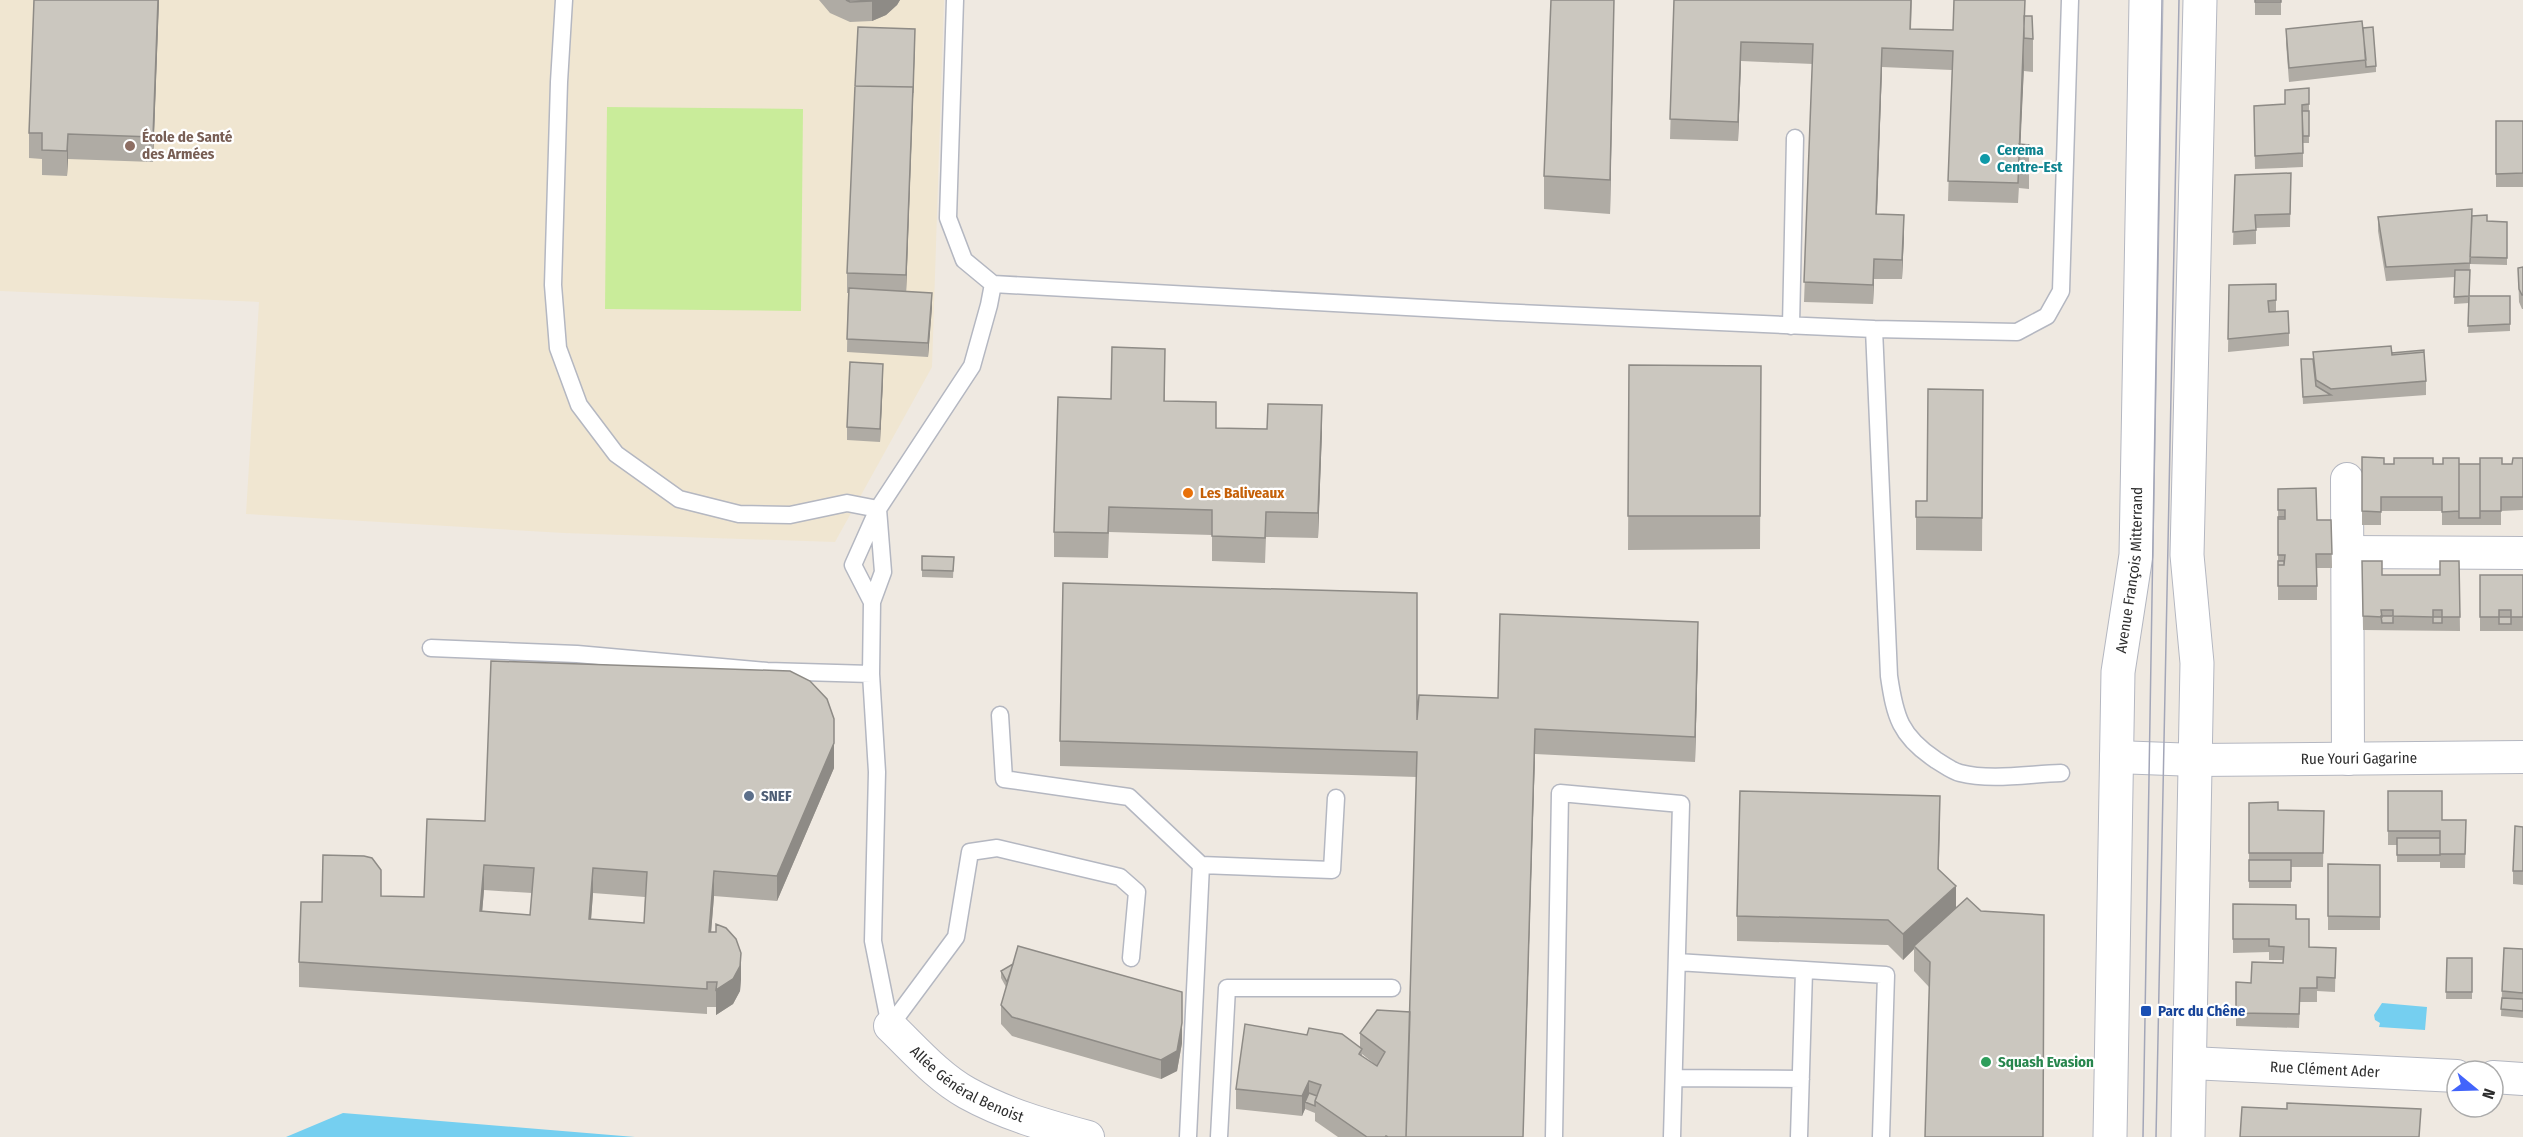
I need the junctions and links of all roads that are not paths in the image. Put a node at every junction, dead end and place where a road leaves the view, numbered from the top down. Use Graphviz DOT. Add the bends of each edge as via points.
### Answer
graph roads {
  1 [pos="564,0"];
  2 [pos="955,0"];
  3 [pos="2070,0"];
  4 [pos="2146,0"];
  5 [pos="2200,0"];
  6 [pos="1796,138"];
  7 [pos="993,284"];
  8 [pos="1791,326"];
  9 [pos="1874,329"];
  10 [pos="2346,479"];
  11 [pos="878,509"];
  12 [pos="2347,552"];
  13 [pos="2523,553"];
  14 [pos="872,602"];
  15 [pos="431,648"];
  16 [pos="871,674"];
  17 [pos="1000,715"];
  18 [pos="2116,758"];
  19 [pos="2523,758"];
  20 [pos="2348,759"];
  21 [pos="2196,760"];
  22 [pos="2061,774"];
  23 [pos="1336,798"];
  24 [pos="1201,866"];
  25 [pos="1131,958"];
  26 [pos="1677,962"];
  27 [pos="1804,970"];
  28 [pos="1392,988"];
  29 [pos="890,1026"];
  30 [pos="2191,1063"];
  31 [pos="2445,1075"];
  32 [pos="1674,1078"];
  33 [pos="2505,1078"];
  34 [pos="1801,1079"];
  35 [pos="2523,1079"];
  36 [pos="1088,1137"];
  37 [pos="1188,1137"];
  38 [pos="1219,1137"];
  39 [pos="1554,1137"];
  40 [pos="1672,1137"];
  41 [pos="1799,1137"];
  42 [pos="1881,1137"];
  43 [pos="2110,1137"];
  44 [pos="2188,1137"];
  1 -- 11 [label="lane" via="553,285 558,348 579,405 616,454 679,499 739,514 790,515 847,503"];
  2 -- 7 [label="lane" via="948,218 964,260"];
  3 -- 9 [label="lane" via="2061,291 2047,316 2017,332"];
  4 -- 18 [label="street, Avenue François Mitterrand" via="2136,555 2118,672"];
  5 -- 21 [label="street" via="2187,555 2197,663"];
  6 -- 8 [label="lane"];
  7 -- 8 [label="lane"];
  7 -- 11 [label="lane" via="972,366"];
  8 -- 9 [label="lane"];
  9 -- 22 [label="lane" via="1888,676 1903,730 1916,747 1959,773"];
  10 -- 12 [label="street"];
  11 -- 14 [label="lane" via="883,572"];
  11 -- 14 [label="lane" via="853,565"];
  12 -- 13 [label="street"];
  12 -- 20 [label="street"];
  14 -- 16 [label="lane"];
  15 -- 16 [label="lane" via="578,654 767,671"];
  16 -- 29 [label="lane" via="877,772 873,941"];
  17 -- 24 [label="lane" via="1004,779 1129,797"];
  18 -- 21 [label="street, Rue Youri Gagarine"];
  18 -- 43 [label="street, Avenue François Mitterrand"];
  19 -- 20 [label="street, Rue Youri Gagarine"];
  20 -- 21 [label="street, Rue Youri Gagarine"];
  21 -- 30 [label="street"];
  23 -- 24 [label="lane" via="1332,870"];
  24 -- 37 [label="lane"];
  25 -- 29 [label="lane" via="1137,892 1120,877 997,848 970,852 956,937"];
  26 -- 27 [label="lane"];
  26 -- 32 [label="lane"];
  26 -- 39 [label="lane" via="1681,804 1560,793"];
  27 -- 34 [label="lane"];
  27 -- 42 [label="lane" via="1886,975"];
  28 -- 38 [label="lane" via="1227,988"];
  29 -- 36 [label="street, Allée Général Benoist" via="965,1092 1038,1124"];
  30 -- 31 [label="street, Rue Clément Ader"];
  30 -- 44 [label="street"];
  32 -- 34 [label="lane"];
  32 -- 40 [label="lane"];
  33 -- 35 [label="street"];
  34 -- 41 [label="lane"];
}
